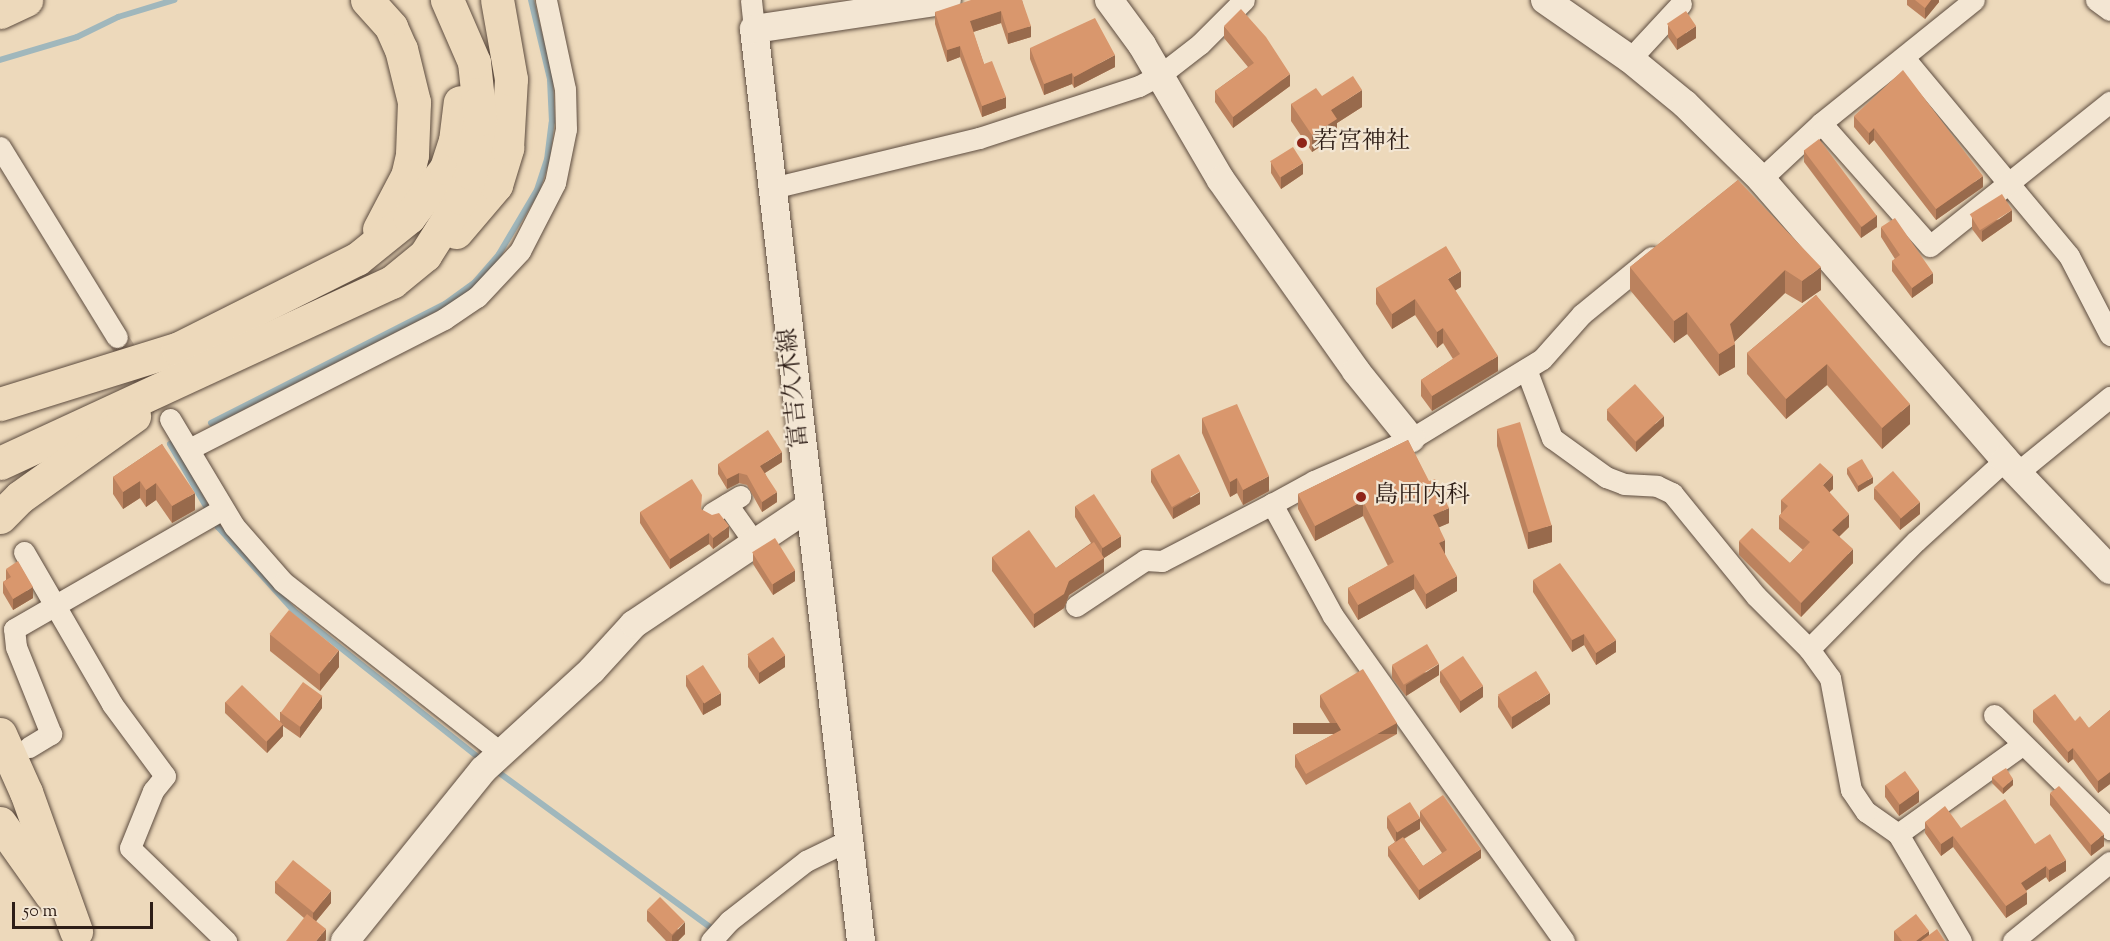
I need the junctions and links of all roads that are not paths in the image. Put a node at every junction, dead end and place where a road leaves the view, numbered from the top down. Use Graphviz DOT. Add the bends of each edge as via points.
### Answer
graph roads {
  1 [pos="26,0"];
  2 [pos="367,0"];
  3 [pos="424,0"];
  4 [pos="447,0"];
  5 [pos="497,0"];
  6 [pos="546,0"];
  7 [pos="751,0"];
  8 [pos="947,0"];
  9 [pos="1109,0"];
  10 [pos="1244,0"];
  11 [pos="1545,0"];
  12 [pos="1974,0"];
  13 [pos="2096,0"];
  14 [pos="1681,3"];
  15 [pos="2110,10"];
  16 [pos="0,12"];
  17 [pos="754,29"];
  18 [pos="1630,59"];
  19 [pos="1905,59"];
  20 [pos="1160,75"];
  21 [pos="2110,102"];
  22 [pos="1821,123"];
  23 [pos="0,147"];
  24 [pos="1750,178"];
  25 [pos="2010,184"];
  26 [pos="772,188"];
  27 [pos="1666,246"];
  28 [pos="425,255"];
  29 [pos="357,259"];
  30 [pos="2110,335"];
  31 [pos="117,337"];
  32 [pos="189,360"];
  33 [pos="1526,369"];
  34 [pos="2110,397"];
  35 [pos="0,404"];
  36 [pos="170,419"];
  37 [pos="0,438"];
  38 [pos="1411,440"];
  39 [pos="189,449"];
  40 [pos="0,463"];
  41 [pos="2011,466"];
  42 [pos="726,504"];
  43 [pos="1272,504"];
  44 [pos="808,507"];
  45 [pos="214,515"];
  46 [pos="0,517"];
  47 [pos="754,542"];
  48 [pos="24,552"];
  49 [pos="2110,570"];
  50 [pos="1076,606"];
  51 [pos="56,608"];
  52 [pos="1809,649"];
  53 [pos="1994,715"];
  54 [pos="14,741"];
  55 [pos="2022,746"];
  56 [pos="492,760"];
  57 [pos="0,823"];
  58 [pos="2110,829"];
  59 [pos="1898,834"];
  60 [pos="849,840"];
  61 [pos="0,860"];
  62 [pos="2110,862"];
  63 [pos="74,938"];
  64 [pos="226,941"];
  65 [pos="345,941"];
  66 [pos="711,941"];
  67 [pos="861,941"];
  68 [pos="1564,941"];
  69 [pos="1961,941"];
  70 [pos="2013,941"];
  1 -- 16 [label="highway"];
  2 -- 29 [label="highway" via="391,27 410,73 414,128 412,155 398,197"];
  3 -- 29 [label="highway" via="449,47 456,76 460,117 455,141 446,168 409,217"];
  4 -- 28 [label="highway" via="474,62 480,119 471,174 461,198"];
  5 -- 28 [label="highway" via="511,79 507,148 496,185 473,217"];
  6 -- 39 [label="street" via="565,89 566,129 555,183 520,251 477,297 444,319"];
  7 -- 17 [label="street"];
  8 -- 17 [label="street"];
  9 -- 20 [label="street"];
  10 -- 20 [label="street" via="1200,44"];
  11 -- 18 [label="street"];
  12 -- 19 [label="street"];
  13 -- 15 [label="street"];
  14 -- 18 [label="street"];
  17 -- 26 [label="street, 富吉久木線"];
  18 -- 24 [label="street" via="1685,104"];
  19 -- 22 [label="street"];
  19 -- 25 [label="street"];
  20 -- 26 [label="street" via="1139,86 979,138"];
  20 -- 38 [label="street" via="1221,180 1356,370"];
  21 -- 25 [label="street"];
  22 -- 24 [label="street"];
  22 -- 25 [label="street" via="1930,246"];
  23 -- 31 [label="street"];
  24 -- 41 [label="street"];
  25 -- 30 [label="street" via="2068,256"];
  26 -- 44 [label="street, 富吉久木線"];
  27 -- 33 [label="street" via="1582,314 1542,359"];
  28 -- 32 [label="highway" via="392,282"];
  29 -- 32 [label="highway"];
  32 -- 35 [label="highway"];
  32 -- 37 [label="highway"];
  32 -- 40 [label="highway"];
  32 -- 46 [label="highway"];
  33 -- 38 [label="street"];
  33 -- 52 [label="street" via="1552,438 1606,477 1672,493 1756,596"];
  34 -- 41 [label="street"];
  36 -- 39 [label="street"];
  38 -- 43 [label="street" via="1314,481"];
  39 -- 45 [label="street"];
  41 -- 49 [label="street"];
  41 -- 52 [label="street" via="1916,541"];
  42 -- 47 [label="street"];
  43 -- 50 [label="street" via="1162,561 1145,560"];
  43 -- 68 [label="street" via="1333,616"];
  44 -- 47 [label="street"];
  44 -- 60 [label="street, 富吉久木線"];
  45 -- 51 [label="street"];
  45 -- 56 [label="street" via="282,582"];
  47 -- 56 [label="street" via="652,609 592,670"];
  48 -- 51 [label="street"];
  51 -- 54 [label="street" via="15,629 16,647 51,734"];
  51 -- 64 [label="street" via="112,704 165,776 153,791 130,848"];
  52 -- 59 [label="street" via="1830,678 1851,790 1866,812"];
  53 -- 55 [label="street"];
  54 -- 63 [label="highway" via="26,792"];
  55 -- 58 [label="street"];
  55 -- 59 [label="street"];
  56 -- 65 [label="street"];
  57 -- 63 [label="highway"];
  59 -- 69 [label="street"];
  60 -- 66 [label="street" via="806,861 729,921"];
  60 -- 67 [label="street, 富吉久木線"];
  61 -- 63 [label="highway"];
  62 -- 70 [label="street"];
}
